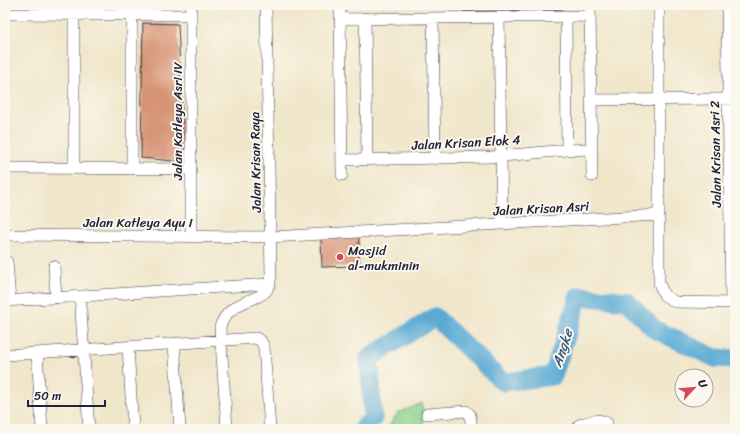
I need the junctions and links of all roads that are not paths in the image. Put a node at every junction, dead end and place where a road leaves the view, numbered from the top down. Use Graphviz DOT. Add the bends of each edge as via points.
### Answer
graph roads {
  1 [pos="266,5"];
  2 [pos="340,5"];
  3 [pos="590,5"];
  4 [pos="659,5"];
  5 [pos="727,5"];
  6 [pos="191,10"];
  7 [pos="5,14"];
  8 [pos="74,15"];
  9 [pos="132,15"];
  10 [pos="590,16"];
  11 [pos="499,17"];
  12 [pos="566,17"];
  13 [pos="731,17"];
  14 [pos="365,18"];
  15 [pos="433,18"];
  16 [pos="340,19"];
  17 [pos="732,84"];
  18 [pos="732,99"];
  19 [pos="591,100"];
  20 [pos="659,100"];
  21 [pos="591,149"];
  22 [pos="567,150"];
  23 [pos="501,156"];
  24 [pos="435,159"];
  25 [pos="342,160"];
  26 [pos="367,160"];
  27 [pos="732,167"];
  28 [pos="5,168"];
  29 [pos="74,168"];
  30 [pos="132,168"];
  31 [pos="191,169"];
  32 [pos="342,175"];
  33 [pos="592,176"];
  34 [pos="658,215"];
  35 [pos="502,224"];
  36 [pos="732,233"];
  37 [pos="5,235"];
  38 [pos="191,236"];
  39 [pos="271,237"];
  40 [pos="7,262"];
  41 [pos="54,266"];
  42 [pos="270,284"];
  43 [pos="80,296"];
  44 [pos="56,298"];
  45 [pos="7,301"];
  46 [pos="733,302"];
  47 [pos="221,341"];
  48 [pos="174,344"];
  49 [pos="128,347"];
  50 [pos="84,350"];
  51 [pos="37,353"];
  52 [pos="5,355"];
  53 [pos="427,414"];
  54 [pos="579,425"];
  55 [pos="42,429"];
  56 [pos="89,429"];
  57 [pos="133,429"];
  58 [pos="180,429"];
  59 [pos="227,429"];
  60 [pos="270,429"];
  61 [pos="472,429"];
  62 [pos="607,429"];
  1 -- 39 [label="street, Jalan Krisan Raya"];
  2 -- 16 [label="street"];
  3 -- 10 [label="street"];
  4 -- 20 [label="street"];
  5 -- 13 [label="street, Jalan Krisan Asri 2"];
  6 -- 9 [label="street"];
  6 -- 31 [label="street, Jalan Katleya Asri IV"];
  7 -- 8 [label="street"];
  8 -- 9 [label="street"];
  8 -- 29 [label="street"];
  9 -- 30 [label="street"];
  10 -- 12 [label="street"];
  10 -- 19 [label="street"];
  11 -- 12 [label="street"];
  11 -- 15 [label="street"];
  11 -- 23 [label="street"];
  12 -- 22 [label="street"];
  13 -- 17 [label="street, Jalan Krisan Asri 2"];
  14 -- 15 [label="street"];
  14 -- 16 [label="street"];
  14 -- 26 [label="street"];
  15 -- 24 [label="street"];
  16 -- 25 [label="street"];
  17 -- 18 [label="street, Jalan Krisan Asri 2"];
  18 -- 20 [label="street"];
  18 -- 27 [label="street, Jalan Krisan Asri 2"];
  19 -- 20 [label="street"];
  19 -- 21 [label="street"];
  20 -- 34 [label="street"];
  21 -- 22 [label="street, Jalan Krisan Elok 4"];
  21 -- 33 [label="street"];
  22 -- 23 [label="street, Jalan Krisan Elok 4"];
  23 -- 24 [label="street, Jalan Krisan Elok 4"];
  23 -- 35 [label="street"];
  24 -- 26 [label="street, Jalan Krisan Elok 4"];
  25 -- 26 [label="street, Jalan Krisan Elok 4"];
  25 -- 32 [label="street"];
  27 -- 36 [label="street, Jalan Krisan Asri 2"];
  28 -- 29 [label="street"];
  29 -- 30 [label="street"];
  30 -- 31 [label="street"];
  31 -- 38 [label="street, Jalan Katleya Asri IV"];
  34 -- 35 [label="street, Jalan Krisan Asri"];
  34 -- 46 [label="street" via="659,283 664,295 675,302"];
  35 -- 39 [label="street, Jalan Krisan Asri"];
  36 -- 46 [label="street, Jalan Krisan Asri 2"];
  37 -- 38 [label="street, Jalan Katleya Ayu I"];
  38 -- 39 [label="street, Jalan Katleya Ayu I"];
  39 -- 42 [label="street, Jalan Krisan Raya"];
  40 -- 45 [label="street"];
  41 -- 44 [label="street"];
  42 -- 43 [label="street"];
  42 -- 47 [label="street" via="266,292 259,297 243,302 226,313 220,327"];
  43 -- 44 [label="street"];
  43 -- 50 [label="street"];
  44 -- 45 [label="street"];
  47 -- 48 [label="street"];
  47 -- 59 [label="street"];
  47 -- 60 [label="street" via="256,338 261,341 264,347"];
  48 -- 49 [label="street"];
  48 -- 58 [label="street"];
  49 -- 50 [label="street"];
  49 -- 57 [label="street"];
  50 -- 51 [label="street"];
  50 -- 56 [label="street"];
  51 -- 52 [label="street"];
  51 -- 55 [label="street"];
  53 -- 61 [label="street" via="466,411 470,415"];
  54 -- 62 [label="street" via="601,420 607,423"];
}
